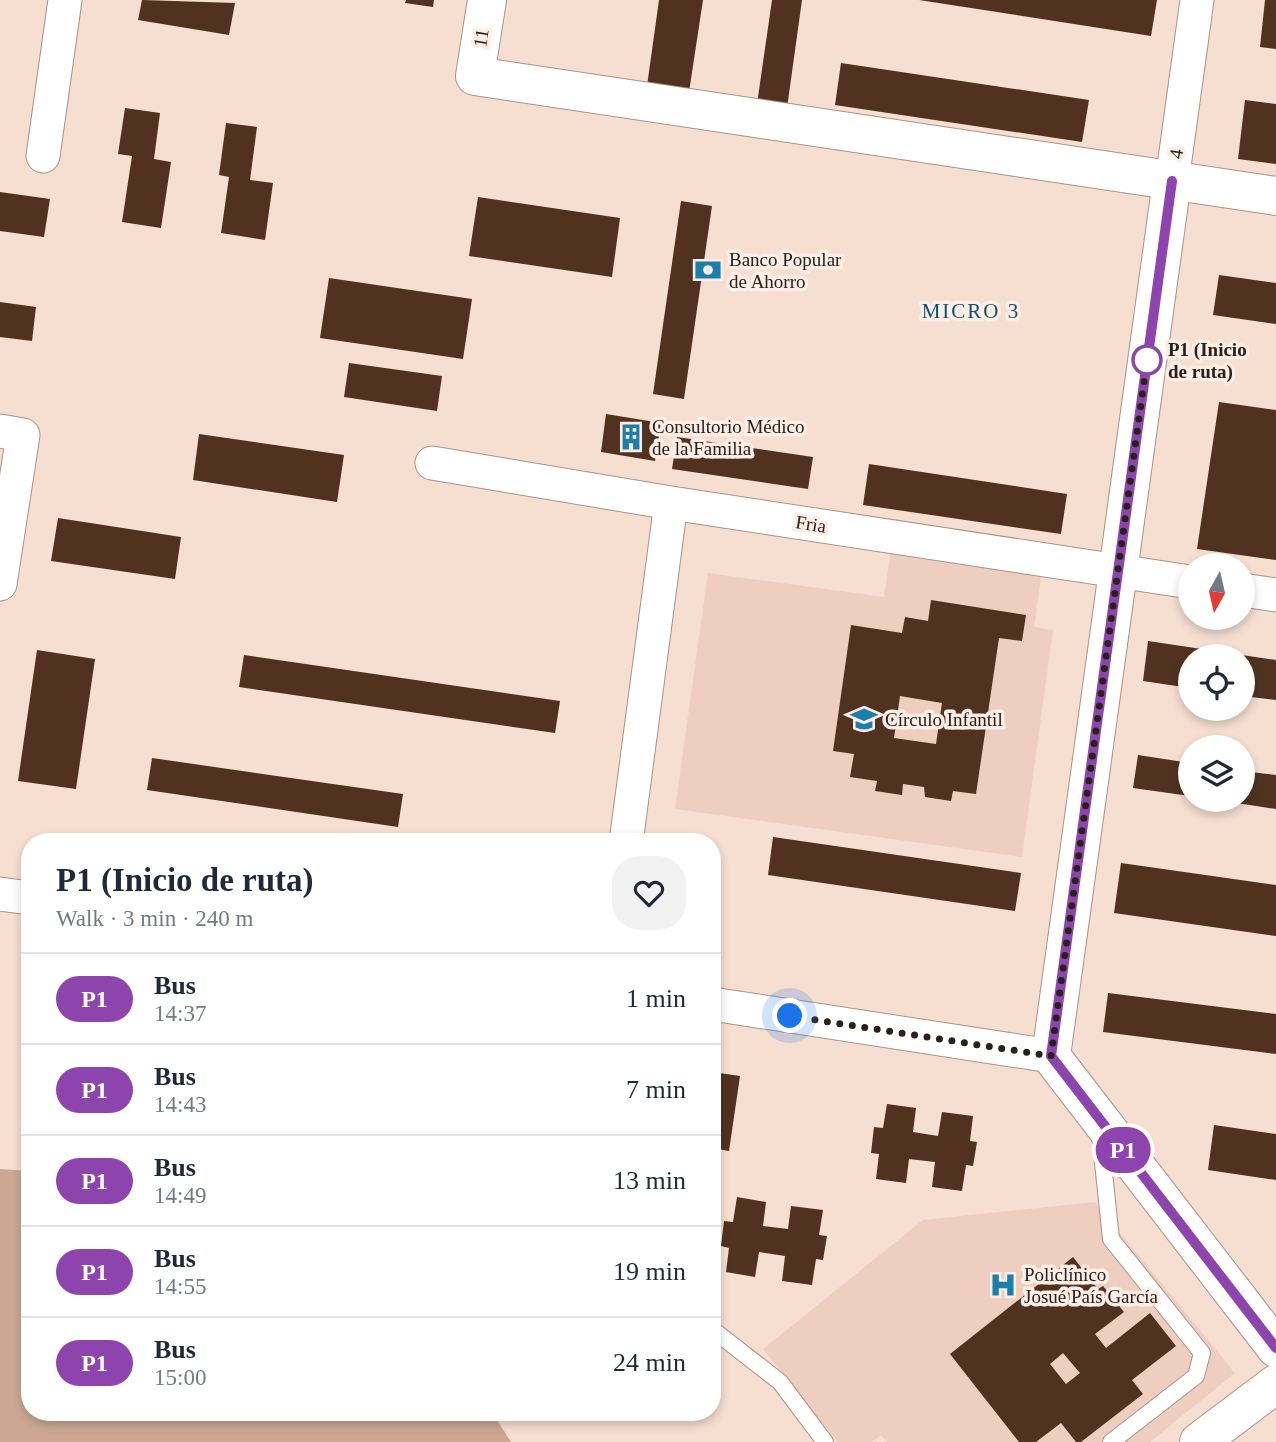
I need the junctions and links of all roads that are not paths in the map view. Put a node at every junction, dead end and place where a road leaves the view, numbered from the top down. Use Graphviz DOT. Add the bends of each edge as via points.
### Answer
graph roads {
  1 [pos="65,0"];
  2 [pos="487,0"];
  3 [pos="1197,0"];
  4 [pos="43,156"];
  5 [pos="1172,181"];
  6 [pos="1276,196"];
  7 [pos="12,433"];
  8 [pos="432,463"];
  9 [pos="671,503"];
  10 [pos="1118,570"];
  11 [pos="1178,580"];
  12 [pos="0,583"];
  13 [pos="1255,592"];
  14 [pos="1276,595"];
  15 [pos="627,833"];
  16 [pos="0,894"];
  17 [pos="21,897"];
  18 [pos="721,1005"];
  19 [pos="1051,1056"];
  20 [pos="1098,1117"];
  21 [pos="721,1336"];
  22 [pos="1276,1348"];
  23 [pos="1276,1384"];
  24 [pos="825,1442"];
  25 [pos="1111,1442"];
  26 [pos="1199,1442"];
  1 -- 4 [label="street"];
  2 -- 5 [label="street, 11" via="475,76"];
  3 -- 5 [label="street, 4"];
  5 -- 6 [label="street"];
  5 -- 10 [label="street, 4"];
  7 -- 12 [label="street"];
  8 -- 9 [label="street, Fria"];
  9 -- 10 [label="street, Fria"];
  9 -- 15 [label="street"];
  10 -- 11 [label="street, Fria"];
  10 -- 19 [label="street, 4"];
  13 -- 14 [label="street"];
  16 -- 17 [label="street"];
  18 -- 19 [label="street"];
  19 -- 20 [label="street"];
  20 -- 22 [label="street"];
  20 -- 25 [label="lane" via="1111,1239 1202,1353 1196,1376"];
  21 -- 24 [label="lane" via="780,1382"];
  23 -- 26 [label="street"];
}
